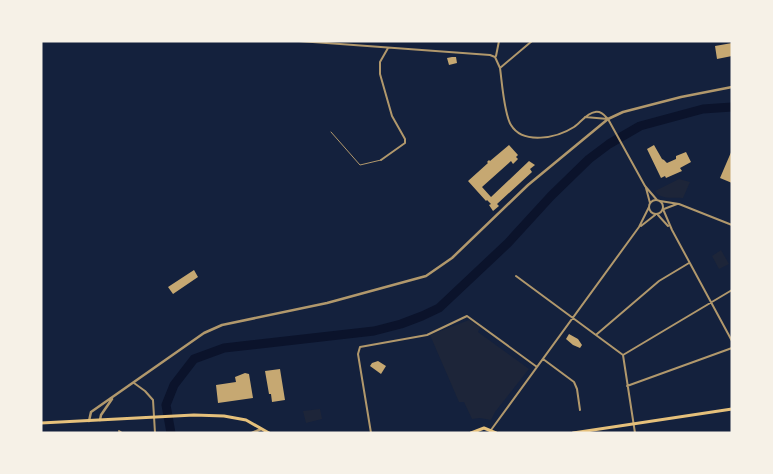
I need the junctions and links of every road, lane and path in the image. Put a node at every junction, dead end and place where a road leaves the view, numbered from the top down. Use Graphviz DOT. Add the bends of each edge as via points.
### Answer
graph roads {
  1 [pos="299,41"];
  2 [pos="499,41"];
  3 [pos="532,41"];
  4 [pos="388,48"];
  5 [pos="495,57"];
  6 [pos="500,68"];
  7 [pos="732,87"];
  8 [pos="586,117"];
  9 [pos="608,119"];
  10 [pos="331,132"];
  11 [pos="381,160"];
  12 [pos="645,186"];
  13 [pos="658,200"];
  14 [pos="650,204"];
  15 [pos="680,204"];
  16 [pos="649,207"];
  17 [pos="664,209"];
  18 [pos="656,215"];
  19 [pos="732,225"];
  20 [pos="639,227"];
  21 [pos="672,230"];
  22 [pos="690,264"];
  23 [pos="516,276"];
  24 [pos="732,290"];
  25 [pos="710,302"];
  26 [pos="573,318"];
  27 [pos="597,334"];
  28 [pos="732,341"];
  29 [pos="732,348"];
  30 [pos="623,354"];
  31 [pos="543,359"];
  32 [pos="537,367"];
  33 [pos="134,383"];
  34 [pos="627,386"];
  35 [pos="113,398"];
  36 [pos="580,410"];
  37 [pos="732,410"];
  38 [pos="89,421"];
  39 [pos="100,421"];
  40 [pos="41,423"];
  41 [pos="633,424"];
  42 [pos="262,428"];
  43 [pos="491,430"];
  44 [pos="155,433"];
  45 [pos="252,433"];
  46 [pos="269,433"];
  47 [pos="371,433"];
  48 [pos="471,433"];
  49 [pos="496,433"];
  50 [pos="573,433"];
  51 [pos="635,433"];
  1 -- 4 [label="street"];
  2 -- 5 [label="street"];
  3 -- 6 [label="street"];
  4 -- 5 [label="street" via="490,54"];
  4 -- 11 [label="street" via="380,62 380,74 392,116 406,139"];
  5 -- 6 [label="street"];
  6 -- 8 [label="street" via="508,118 522,136 537,138 561,134"];
  7 -- 9 [label="street" via="681,97"];
  8 -- 9 [label="street"];
  8 -- 9 [label="street" via="597,111"];
  9 -- 12 [label="street"];
  9 -- 33 [label="street" via="528,185 458,254 426,276 327,303 222,325 204,333"];
  10 -- 11 [label="lane" via="360,165"];
  12 -- 13 [label="street"];
  12 -- 14 [label="street"];
  13 -- 14 [label="street"];
  13 -- 15 [label="street"];
  13 -- 17 [label="street"];
  14 -- 16 [label="street"];
  15 -- 17 [label="street"];
  15 -- 19 [label="street"];
  16 -- 18 [label="street"];
  16 -- 20 [label="street"];
  17 -- 18 [label="street"];
  17 -- 21 [label="street"];
  18 -- 20 [label="street"];
  18 -- 21 [label="street"];
  20 -- 26 [label="street"];
  21 -- 22 [label="street"];
  22 -- 25 [label="street"];
  22 -- 27 [label="street" via="659,281"];
  23 -- 26 [label="street"];
  24 -- 25 [label="street"];
  25 -- 28 [label="street"];
  25 -- 30 [label="street"];
  26 -- 27 [label="street"];
  26 -- 31 [label="street"];
  27 -- 30 [label="street"];
  29 -- 34 [label="street"];
  30 -- 34 [label="street"];
  31 -- 32 [label="street"];
  31 -- 36 [label="street" via="574,382"];
  32 -- 43 [label="street"];
  32 -- 47 [label="street" via="467,316 427,334 360,347 358,354"];
  33 -- 35 [label="street"];
  33 -- 44 [label="street" via="153,400"];
  34 -- 41 [label="street"];
  35 -- 38 [label="street" via="91,412"];
  35 -- 39 [label="street"];
  37 -- 41 [label="main road"];
  38 -- 39 [label="main road"];
  38 -- 40 [label="main road"];
  39 -- 42 [label="main road" via="194,415 239,418"];
  41 -- 50 [label="main road"];
  41 -- 51 [label="street"];
  42 -- 45 [label="street"];
  42 -- 46 [label="main road"];
  43 -- 48 [label="main road" via="481,428"];
  43 -- 49 [label="main road"];
}
